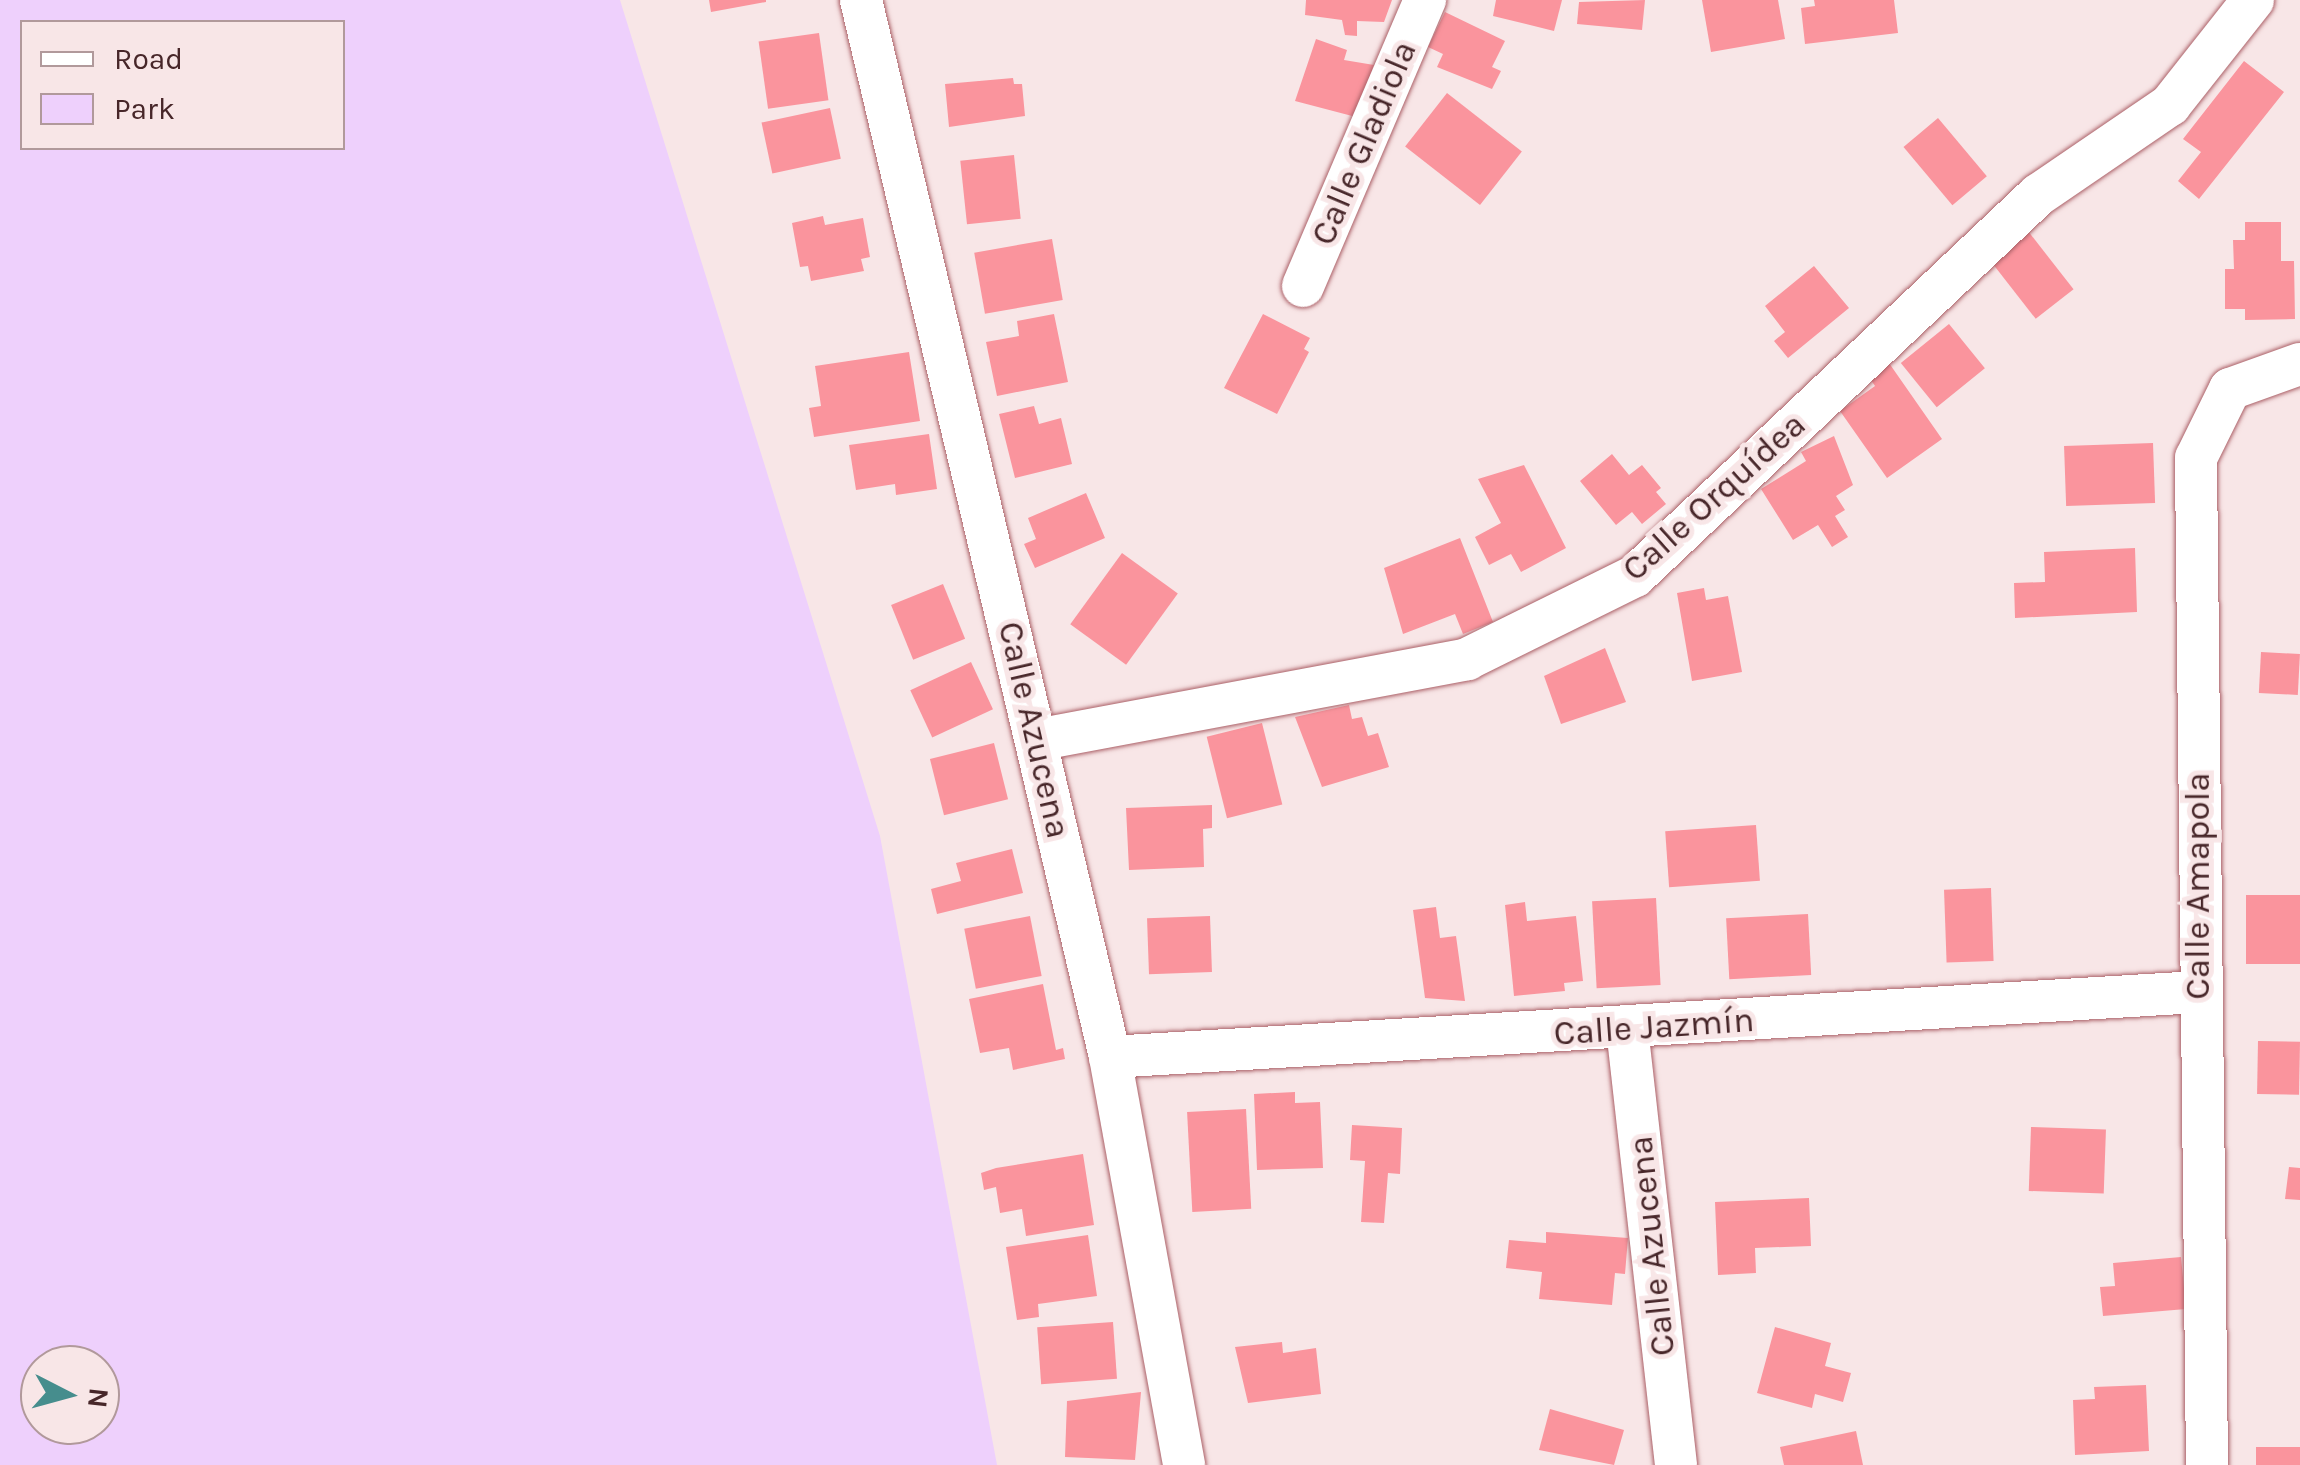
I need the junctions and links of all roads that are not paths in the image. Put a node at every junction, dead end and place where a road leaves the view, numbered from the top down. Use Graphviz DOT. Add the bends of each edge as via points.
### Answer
graph roads {
  1 [pos="861,0"];
  2 [pos="1425,0"];
  3 [pos="2253,0"];
  4 [pos="1303,286"];
  5 [pos="2300,364"];
  6 [pos="1036,740"];
  7 [pos="2198,992"];
  8 [pos="1627,1028"];
  9 [pos="1110,1057"];
  10 [pos="1184,1465"];
  11 [pos="1676,1465"];
  12 [pos="2208,1465"];
  1 -- 6 [label="street, Calle Azucena"];
  2 -- 4 [label="street, Calle Gladiola"];
  3 -- 6 [label="street, Calle Orquídea" via="2170,105 2038,195 1635,576 1466,659"];
  5 -- 7 [label="street, Calle Amapola" via="2230,388 2196,458"];
  6 -- 9 [label="street, Calle Azucena"];
  7 -- 8 [label="street, Calle Jazmín"];
  7 -- 12 [label="street, Calle Amapola"];
  8 -- 9 [label="street, Calle Jazmín"];
  8 -- 11 [label="street, Calle Azucena"];
  9 -- 10 [label="street, Calle Azucena"];
}
